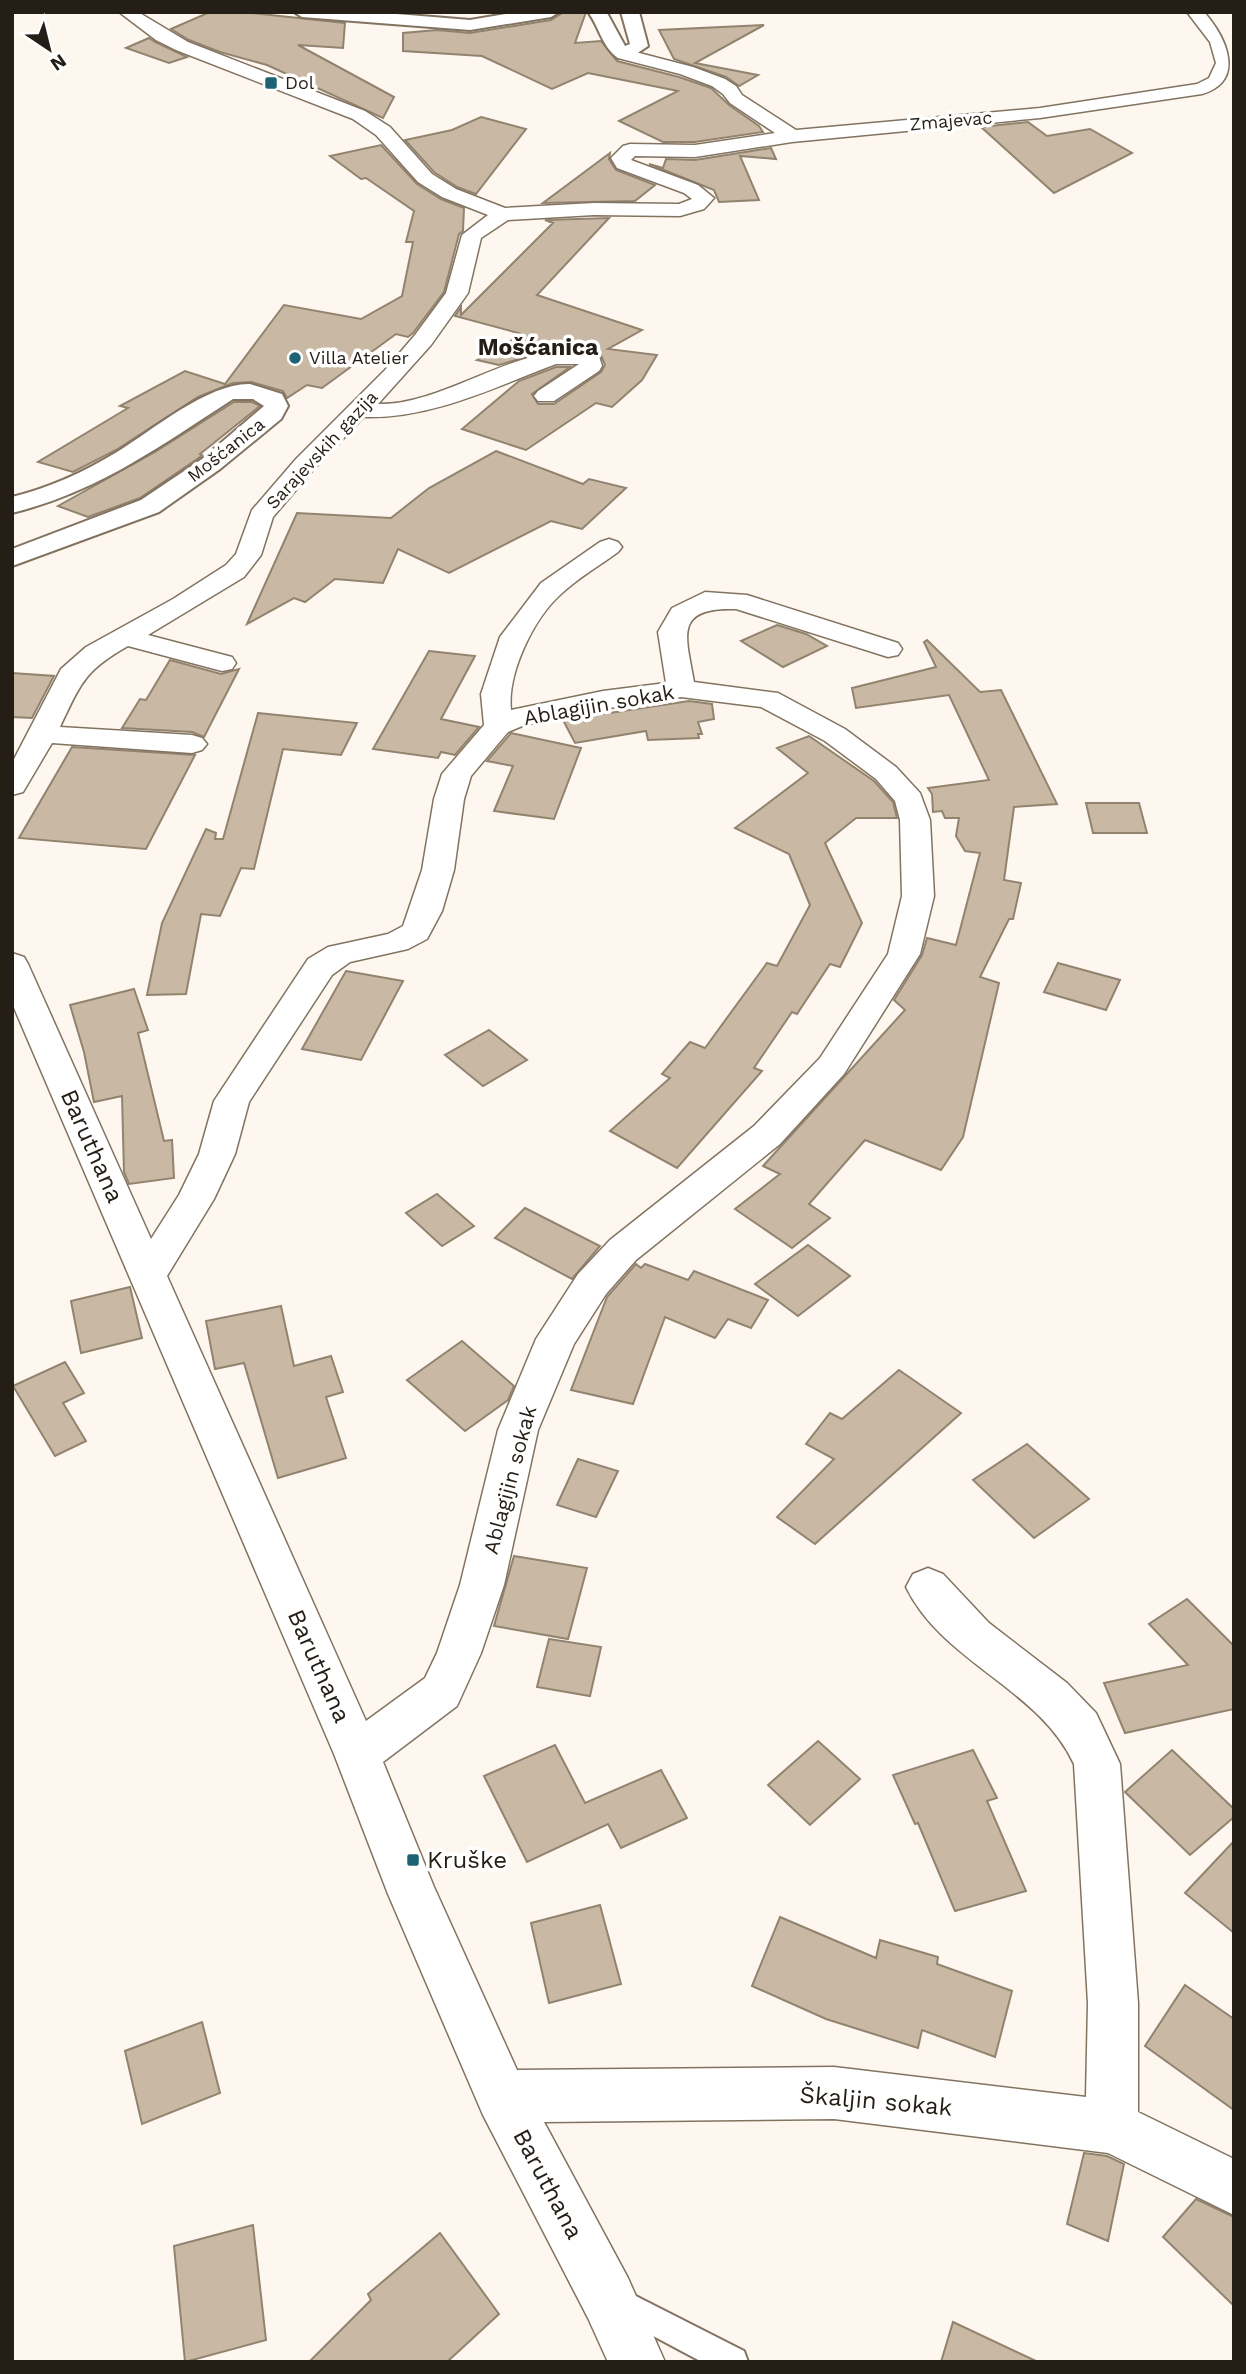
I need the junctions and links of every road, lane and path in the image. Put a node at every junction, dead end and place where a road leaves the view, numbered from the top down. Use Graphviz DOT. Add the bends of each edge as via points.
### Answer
graph roads {
  1 [pos="127,12"];
  2 [pos="302,12"];
  3 [pos="551,12"];
  4 [pos="596,12"];
  5 [pos="630,12"];
  6 [pos="1195,12"];
  7 [pos="624,54"];
  8 [pos="792,136"];
  9 [pos="503,214"];
  10 [pos="546,396"];
  11 [pos="359,410"];
  12 [pos="12,505"];
  13 [pos="609,547"];
  14 [pos="12,558"];
  15 [pos="124,637"];
  16 [pos="888,649"];
  17 [pos="222,663"];
  18 [pos="681,689"];
  19 [pos="498,726"];
  20 [pos="42,734"];
  21 [pos="192,744"];
  22 [pos="12,786"];
  23 [pos="12,964"];
  24 [pos="148,1275"];
  25 [pos="928,1587"];
  26 [pos="357,1754"];
  27 [pos="502,2096"];
  28 [pos="1112,2127"];
  29 [pos="1234,2189"];
  30 [pos="608,2298"];
  31 [pos="637,2362"];
  32 [pos="733,2362"];
  1 -- 9 [label="street" via="182,46 359,115 383,131 425,178 449,193"];
  2 -- 3 [label="street" via="470,25"];
  4 -- 7 [label="street" via="603,17 614,48"];
  5 -- 7 [label="street" via="639,46"];
  6 -- 8 [label="street, Zmajevac" via="1225,57 1220,78 1202,89 1040,113"];
  7 -- 8 [label="street" via="714,80"];
  8 -- 9 [label="street" via="695,151 643,149 623,154 624,164 704,198 680,210"];
  9 -- 11 [label="street, Sarajevskih gazija" via="472,235 457,293 424,340"];
  10 -- 11 [label="street" via="591,366 591,361 578,356 552,358 416,407"];
  11 -- 15 [label="street, Sarajevskih gazija" via="261,515 248,555 235,571"];
  12 -- 14 [label="street, Mošćanica" via="93,476 225,394 249,390 274,399 272,414 150,506"];
  13 -- 19 [label="street" via="551,589 514,637 495,694"];
  15 -- 17 [label="street"];
  15 -- 20 [label="street, Sarajevskih gazija" via="71,675"];
  16 -- 18 [label="street" via="738,601 705,600 681,614 672,632"];
  18 -- 19 [label="street, Ablagijin sokak" via="591,703"];
  18 -- 26 [label="street, Ablagijin sokak" via="768,699 835,735 886,773 909,799 915,820 918,896 904,954 832,1066 767,1135 623,1250 592,1284 556,1339 519,1430 482,1585 440,1692"];
  19 -- 24 [label="street, Ablagijin sokak" via="457,774 438,870 416,932 397,942 340,954 320,967 232,1101 217,1154 196,1199"];
  20 -- 21 [label="street"];
  20 -- 22 [label="street, Sarajevskih gazija"];
  23 -- 24 [label="street, Baruthana"];
  24 -- 26 [label="street, Baruthana"];
  25 -- 28 [label="street" via="973,1637 1051,1697 1080,1728 1097,1765 1113,2003"];
  26 -- 27 [label="street, Baruthana" via="412,1894"];
  27 -- 28 [label="street, Škaljin sokak" via="834,2093"];
  27 -- 30 [label="street, Baruthana"];
  28 -- 29 [label="street, Škaljin sokak"];
  30 -- 31 [label="street, Baruthana"];
  30 -- 32 [label="lane"];
}
